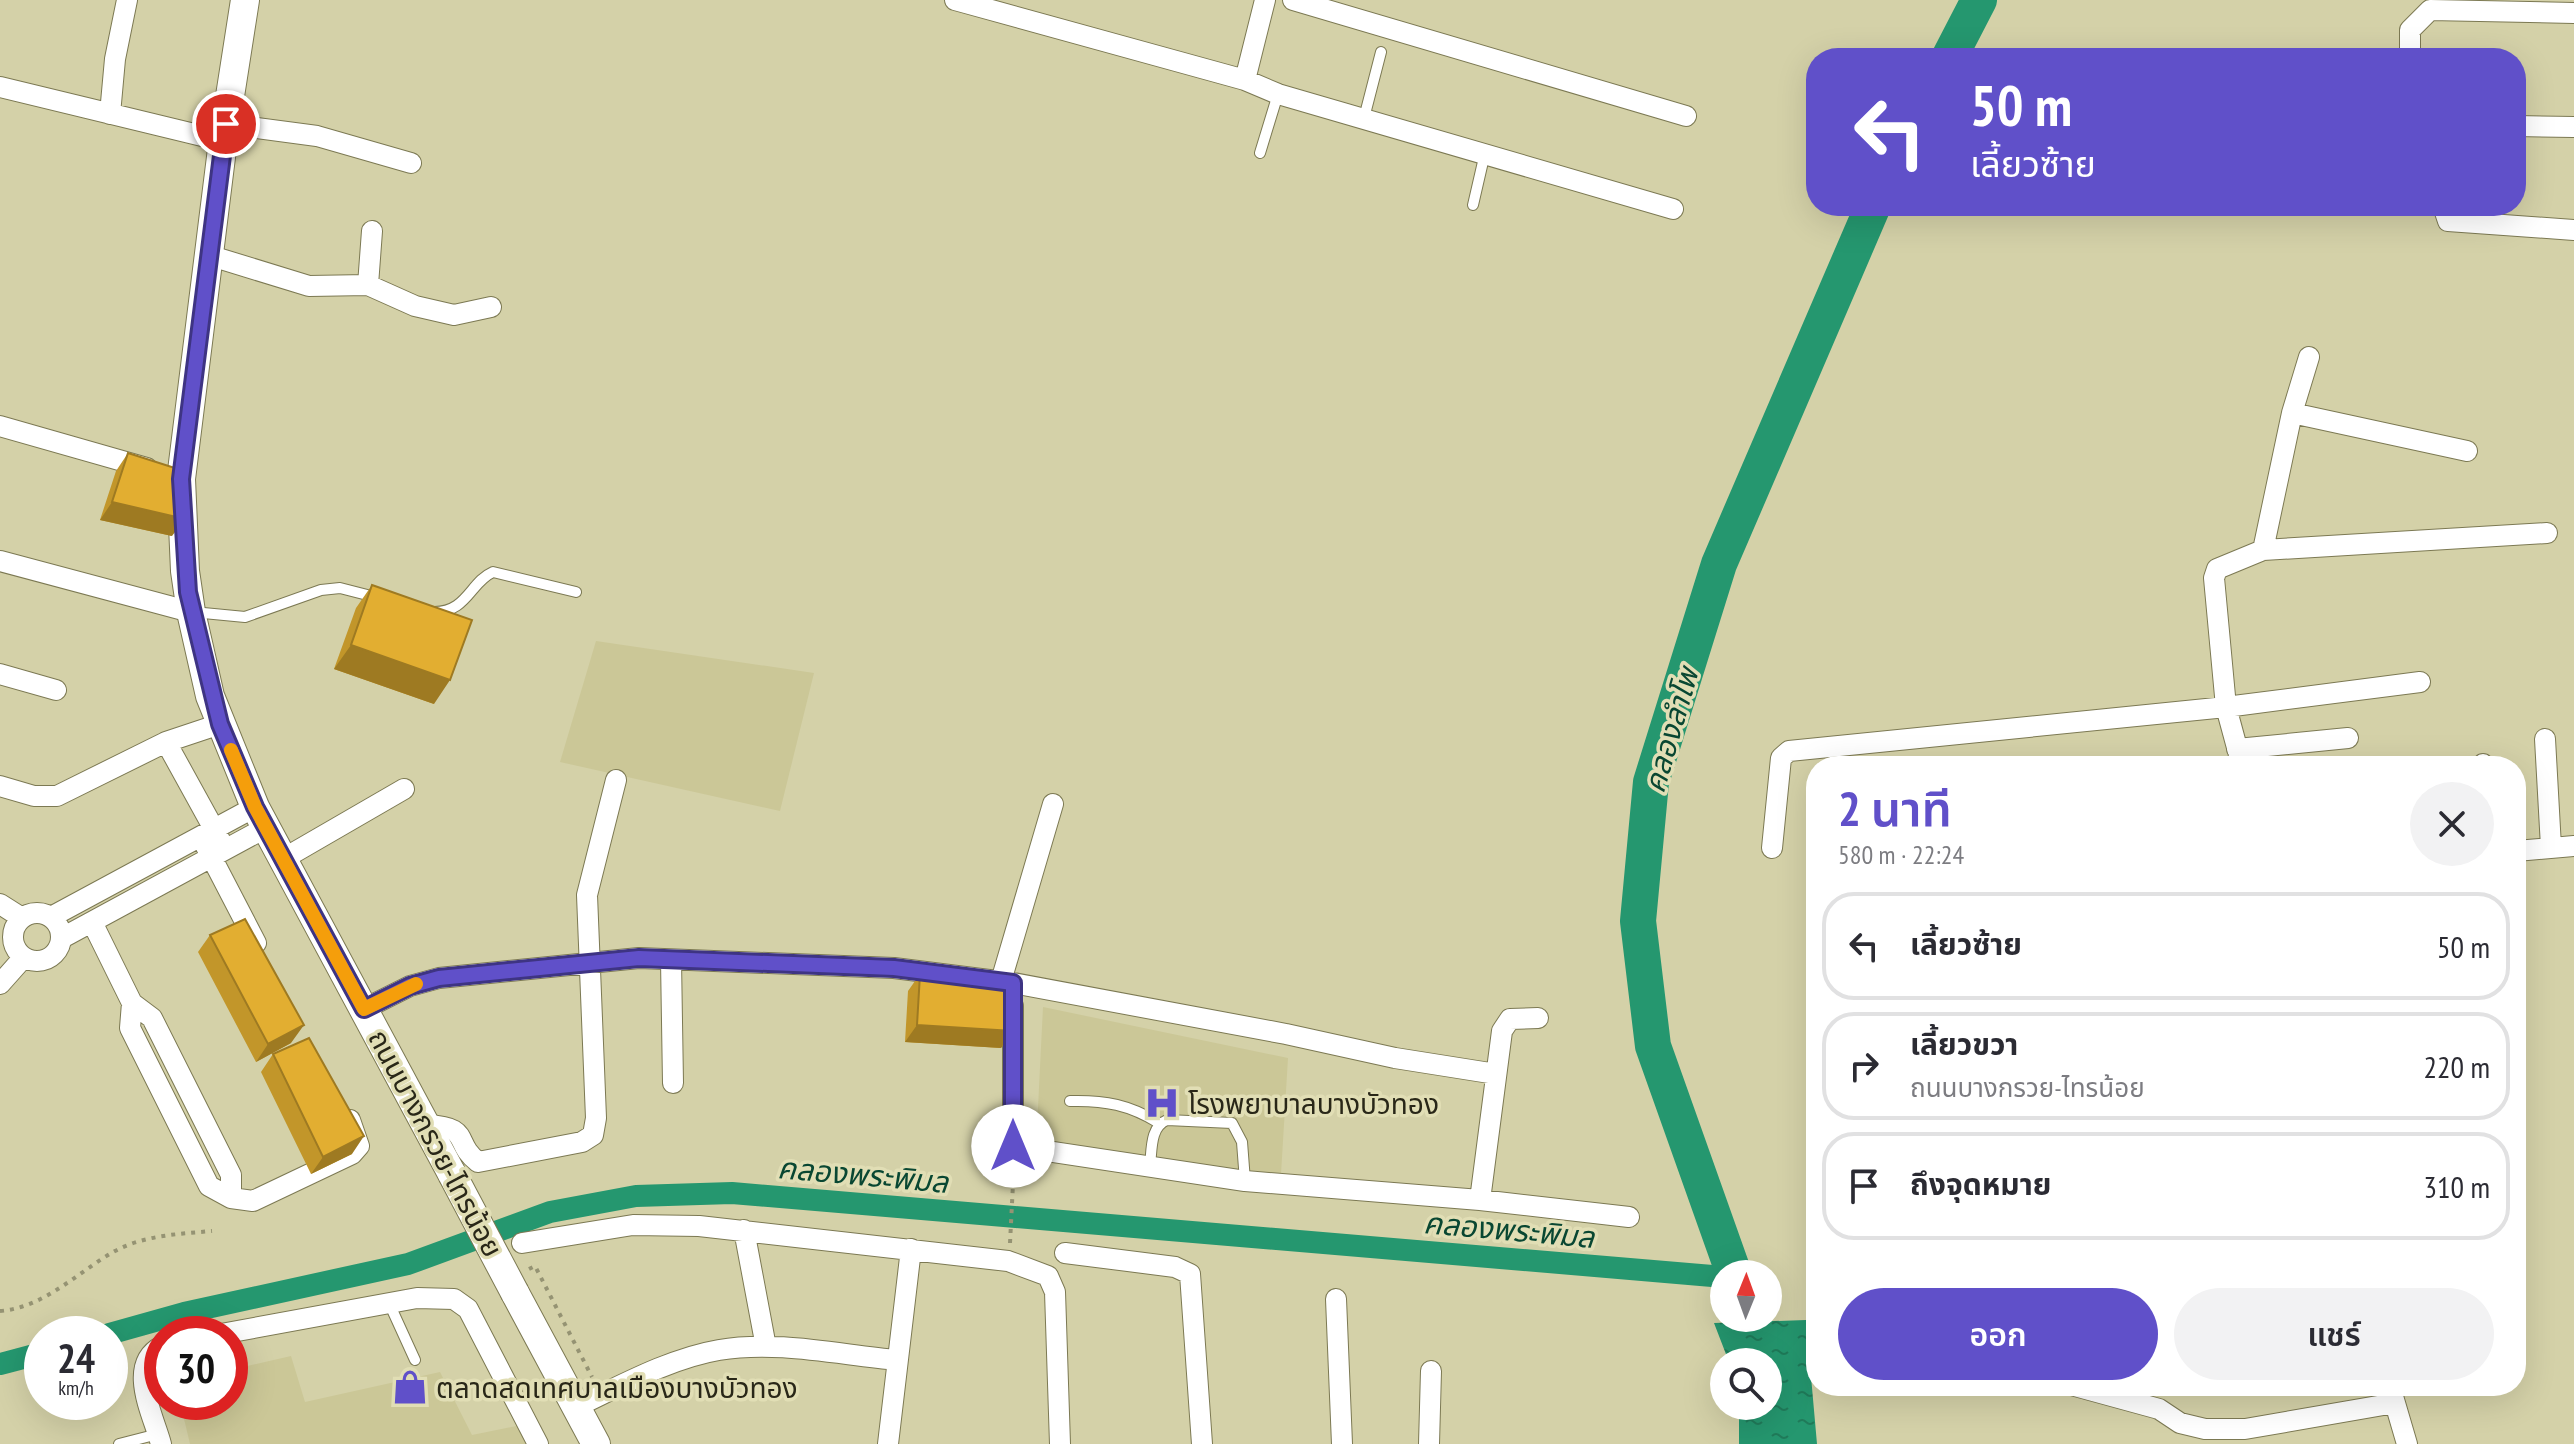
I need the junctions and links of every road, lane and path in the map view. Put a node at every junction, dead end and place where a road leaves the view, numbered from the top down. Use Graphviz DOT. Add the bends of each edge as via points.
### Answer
graph roads {
  1 [pos="127,0"];
  2 [pos="245,0"];
  3 [pos="955,0"];
  4 [pos="1265,0"];
  5 [pos="1293,0"];
  6 [pos="2574,13"];
  7 [pos="2410,48"];
  8 [pos="1381,52"];
  9 [pos="1245,80"];
  10 [pos="0,87"];
  11 [pos="1278,94"];
  12 [pos="110,114"];
  13 [pos="1686,116"];
  14 [pos="1364,118"];
  15 [pos="2526,126"];
  16 [pos="2574,127"];
  17 [pos="224,133"];
  18 [pos="1260,153"];
  19 [pos="1485,153"];
  20 [pos="411,163"];
  21 [pos="1473,205"];
  22 [pos="1673,209"];
  23 [pos="2446,216"];
  24 [pos="2574,230"];
  25 [pos="372,231"];
  26 [pos="208,255"];
  27 [pos="368,285"];
  28 [pos="491,307"];
  29 [pos="2309,357"];
  30 [pos="2292,413"];
  31 [pos="0,426"];
  32 [pos="2467,451"];
  33 [pos="181,479"];
  34 [pos="2547,533"];
  35 [pos="2263,550"];
  36 [pos="0,561"];
  37 [pos="576,592"];
  38 [pos="397,603"];
  39 [pos="426,611"];
  40 [pos="191,612"];
  41 [pos="0,674"];
  42 [pos="2420,682"];
  43 [pos="56,690"];
  44 [pos="2226,707"];
  45 [pos="220,724"];
  46 [pos="2348,738"];
  47 [pos="2545,739"];
  48 [pos="166,742"];
  49 [pos="2239,756"];
  50 [pos="2245,756"];
  51 [pos="616,780"];
  52 [pos="0,786"];
  53 [pos="404,789"];
  54 [pos="1053,804"];
  55 [pos="261,817"];
  56 [pos="208,833"];
  57 [pos="2574,846"];
  58 [pos="2551,847"];
  59 [pos="1772,848"];
  60 [pos="2526,850"];
  61 [pos="218,854"];
  62 [pos="283,859"];
  63 [pos="0,904"];
  64 [pos="51,917"];
  65 [pos="22,918"];
  66 [pos="92,922"];
  67 [pos="62,938"];
  68 [pos="262,955"];
  69 [pos="24,957"];
  70 [pos="671,960"];
  71 [pos="588,963"];
  72 [pos="1007,982"];
  73 [pos="0,984"];
  74 [pos="132,1003"];
  75 [pos="364,1009"];
  76 [pos="1538,1018"];
  77 [pos="1496,1074"];
  78 [pos="673,1083"];
  79 [pos="193,1101"];
  80 [pos="1070,1101"];
  81 [pos="343,1107"];
  82 [pos="173,1113"];
  83 [pos="1159,1123"];
  84 [pos="426,1125"];
  85 [pos="1150,1166"];
  86 [pos="1015,1174"];
  87 [pos="1245,1181"];
  88 [pos="231,1198"];
  89 [pos="1480,1200"];
  90 [pos="1629,1217"];
  91 [pos="744,1230"];
  92 [pos="212,1231"];
  93 [pos="522,1243"];
  94 [pos="1010,1248"];
  95 [pos="911,1249"];
  96 [pos="1065,1253"];
  97 [pos="1336,1299"];
  98 [pos="389,1303"];
  99 [pos="0,1311"];
  100 [pos="248,1329"];
  101 [pos="766,1347"];
  102 [pos="415,1360"];
  103 [pos="897,1360"];
  104 [pos="144,1362"];
  105 [pos="1431,1371"];
  106 [pos="144,1383"];
  107 [pos="2112,1396"];
  108 [pos="2384,1396"];
  109 [pos="2393,1396"];
  110 [pos="576,1407"];
  111 [pos="159,1439"];
  112 [pos="119,1444"];
  113 [pos="538,1444"];
  114 [pos="596,1444"];
  115 [pos="888,1444"];
  116 [pos="1060,1444"];
  117 [pos="1202,1444"];
  118 [pos="1342,1444"];
  119 [pos="1429,1444"];
  120 [pos="2407,1444"];
  1 -- 12 [label="street"];
  2 -- 17 [label="main road, ถนนบางกรวย-ไทรน้อย"];
  3 -- 9 [label="street"];
  4 -- 9 [label="street"];
  5 -- 13 [label="street"];
  6 -- 7 [label="street" via="2430,10 2410,30"];
  8 -- 14 [label="lane"];
  9 -- 11 [label="street"];
  10 -- 12 [label="street"];
  11 -- 14 [label="street"];
  11 -- 18 [label="lane"];
  12 -- 17 [label="street"];
  14 -- 19 [label="street"];
  15 -- 16 [label="street"];
  17 -- 20 [label="street" via="317,136"];
  17 -- 26 [label="main road, ถนนบางกรวย-ไทรน้อย"];
  19 -- 21 [label="lane"];
  19 -- 22 [label="street"];
  23 -- 24 [label="street" via="2448,221"];
  25 -- 27 [label="street"];
  26 -- 27 [label="street" via="309,286"];
  26 -- 33 [label="main road, ถนนบางกรวย-ไทรน้อย"];
  27 -- 28 [label="street" via="415,306 454,315"];
  29 -- 30 [label="street"];
  30 -- 32 [label="street"];
  30 -- 35 [label="street"];
  31 -- 33 [label="street"];
  33 -- 40 [label="main road, ถนนบางกรวย-ไทรน้อย"];
  34 -- 35 [label="street"];
  35 -- 44 [label="street" via="2227,562 2214,578"];
  36 -- 40 [label="street"];
  37 -- 39 [label="lane" via="493,572 450,610"];
  38 -- 40 [label="lane" via="340,588 245,617"];
  40 -- 45 [label="main road, ถนนบางกรวย-ไทรน้อย"];
  41 -- 43 [label="street"];
  42 -- 44 [label="street"];
  44 -- 49 [label="street"];
  44 -- 59 [label="street" via="1789,751 1781,758"];
  45 -- 48 [label="street"];
  45 -- 55 [label="main road, ถนนบางกรวย-ไทรน้อย"];
  46 -- 50 [label="street"];
  47 -- 58 [label="street"];
  48 -- 52 [label="street" via="57,796"];
  48 -- 56 [label="street"];
  51 -- 71 [label="street" via="587,895"];
  53 -- 62 [label="street"];
  54 -- 72 [label="street"];
  55 -- 56 [label="street"];
  55 -- 61 [label="street"];
  55 -- 62 [label="main road, ถนนบางกรวย-ไทรน้อย"];
  56 -- 61 [label="street"];
  56 -- 64 [label="street"];
  57 -- 58 [label="street"];
  58 -- 60 [label="street"];
  61 -- 66 [label="street"];
  61 -- 68 [label="street"];
  62 -- 75 [label="main road, ถนนบางกรวย-ไทรน้อย"];
  63 -- 65 [label="street"];
  64 -- 65 [label="street" via="36,913"];
  64 -- 67 [label="street"];
  65 -- 69 [label="street" via="13,939"];
  66 -- 67 [label="street"];
  66 -- 74 [label="street"];
  67 -- 69 [label="street" via="58,950 46,959"];
  69 -- 73 [label="street"];
  70 -- 71 [label="street"];
  70 -- 72 [label="street" via="894,968"];
  70 -- 78 [label="street"];
  71 -- 75 [label="street" via="439,978"];
  71 -- 84 [label="street" via="593,1135 582,1142 478,1162 451,1127"];
  72 -- 77 [label="street"];
  72 -- 85 [label="street" via="1013,1146"];
  74 -- 79 [label="street" via="152,1018"];
  74 -- 82 [label="street" via="130,1028"];
  75 -- 84 [label="main road, ถนนบางกรวย-ไทรน้อย"];
  76 -- 77 [label="street" via="1506,1022"];
  77 -- 89 [label="street"];
  79 -- 82 [label="street"];
  79 -- 88 [label="street" via="231,1175"];
  80 -- 83 [label="lane" via="1133,1107"];
  81 -- 88 [label="street" via="358,1135 359,1146 352,1154 263,1198"];
  82 -- 88 [label="street" via="209,1186"];
  83 -- 85 [label="lane"];
  83 -- 87 [label="lane" via="1232,1123 1242,1142"];
  84 -- 110 [label="main road, ถนนบางกรวย-ไทรน้อย, bridge"];
  85 -- 87 [label="street"];
  86 -- 94 [label="path"];
  87 -- 89 [label="street"];
  89 -- 90 [label="street"];
  91 -- 93 [label="street" via="633,1225"];
  91 -- 95 [label="street"];
  91 -- 101 [label="street"];
  92 -- 99 [label="path" via="153,1237 115,1251 71,1284"];
  95 -- 103 [label="street"];
  95 -- 116 [label="street" via="1008,1261 1048,1276 1055,1292"];
  96 -- 117 [label="street" via="1175,1267 1190,1274"];
  97 -- 118 [label="street"];
  98 -- 100 [label="street"];
  98 -- 102 [label="lane"];
  98 -- 113 [label="street" via="438,1297 454,1299 468,1309"];
  101 -- 103 [label="street"];
  101 -- 110 [label="street" via="720,1349 692,1357"];
  103 -- 115 [label="street"];
  104 -- 106 [label="street"];
  105 -- 119 [label="street"];
  107 -- 108 [label="street" via="2159,1409 2180,1423 2245,1429"];
  109 -- 120 [label="street"];
  110 -- 114 [label="main road, ถนนบางกรวย-ไทรน้อย"];
  111 -- 112 [label="lane"];
}
